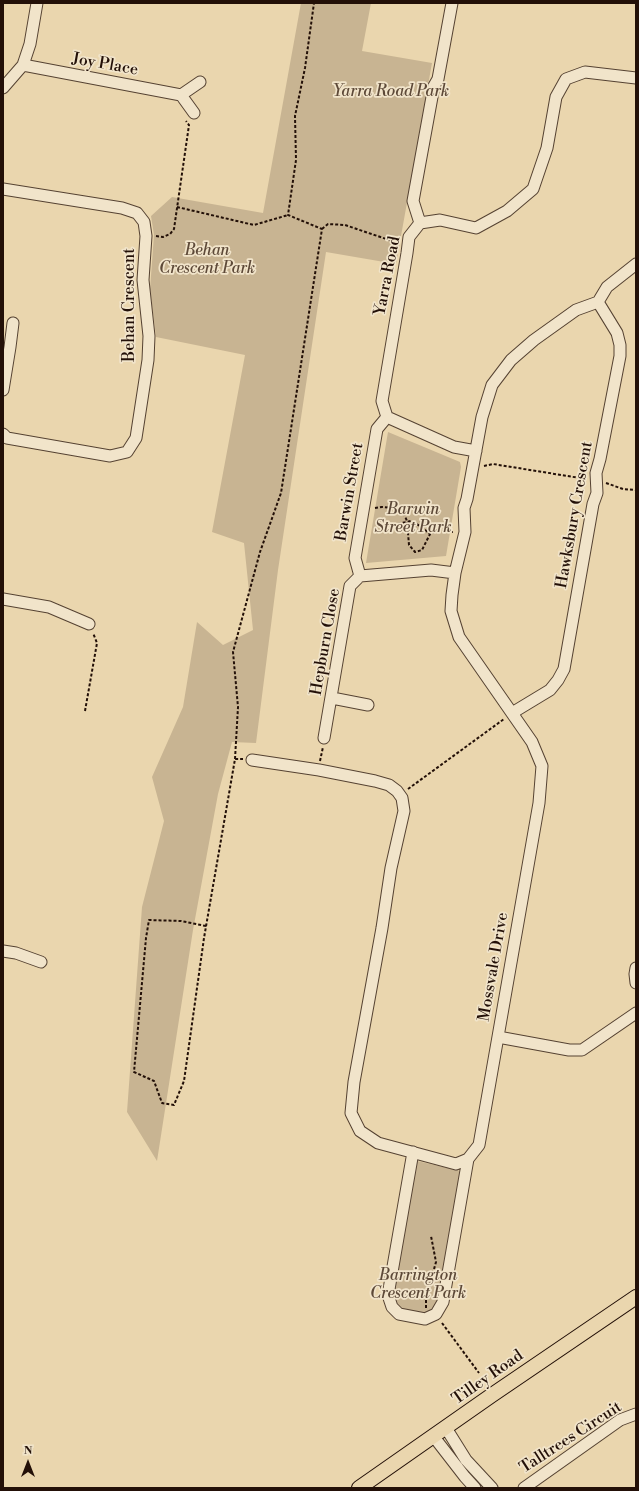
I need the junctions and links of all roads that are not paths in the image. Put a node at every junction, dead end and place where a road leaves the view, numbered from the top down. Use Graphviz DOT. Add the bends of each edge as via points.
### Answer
graph roads {
  1 [pos="37,3"];
  2 [pos="452,3"];
  3 [pos="23,65"];
  4 [pos="636,78"];
  5 [pos="200,82"];
  6 [pos="3,88"];
  7 [pos="181,95"];
  8 [pos="192,110"];
  9 [pos="3,189"];
  10 [pos="420,223"];
  11 [pos="636,264"];
  12 [pos="598,302"];
  13 [pos="13,323"];
  14 [pos="3,390"];
  15 [pos="387,417"];
  16 [pos="3,434"];
  17 [pos="476,451"];
  18 [pos="455,573"];
  19 [pos="360,576"];
  20 [pos="3,599"];
  21 [pos="89,624"];
  22 [pos="332,698"];
  23 [pos="368,704"];
  24 [pos="512,713"];
  25 [pos="324,738"];
  26 [pos="252,760"];
  27 [pos="3,951"];
  28 [pos="41,962"];
  29 [pos="636,968"];
  30 [pos="636,983"];
  31 [pos="636,1013"];
  32 [pos="498,1037"];
  33 [pos="413,1152"];
  34 [pos="468,1159"];
  35 [pos="636,1297"];
  36 [pos="636,1414"];
  37 [pos="446,1428"];
  38 [pos="434,1437"];
  39 [pos="359,1488"];
  40 [pos="475,1488"];
  41 [pos="492,1488"];
  42 [pos="524,1488"];
  1 -- 3 [label="street" via="30,44"];
  2 -- 10 [label="street, Yarra Road" via="413,201"];
  3 -- 6 [label="street"];
  3 -- 7 [label="street, Joy Place"];
  4 -- 10 [label="street" via="585,72 566,79 556,97 547,148 533,189 507,212 476,228 440,220"];
  5 -- 7 [label="street"];
  7 -- 8 [label="street"];
  9 -- 16 [label="street, Behan Crescent" via="122,208 137,213 144,222 146,236 143,280 148,336 148,360 136,438 127,452 110,456 7,438"];
  10 -- 15 [label="street, Yarra Road" via="409,237 382,401"];
  11 -- 12 [label="street" via="606,287"];
  12 -- 17 [label="street, Mossvale Drive" via="576,310 511,360 492,385 482,417"];
  12 -- 24 [label="street, Hawksbury Crescent" via="616,333 620,356 596,473 597,493 564,669 550,690"];
  13 -- 14 [label="street"];
  15 -- 17 [label="street" via="454,447"];
  15 -- 19 [label="street, Barwin Street" via="377,429 355,558"];
  17 -- 18 [label="street, Mossvale Drive" via="464,508 465,532"];
  18 -- 19 [label="street, Hepburn Close" via="431,570"];
  18 -- 24 [label="street, Mossvale Drive" via="451,611 459,637"];
  19 -- 22 [label="street, Hepburn Close" via="350,586"];
  20 -- 21 [label="street" via="49,607"];
  22 -- 23 [label="street"];
  22 -- 25 [label="street, Hepburn Close"];
  24 -- 32 [label="street, Mossvale Drive" via="532,742 542,766 540,803"];
  26 -- 33 [label="street" via="319,770 389,785 397,790 402,798 404,811 391,868 354,1082 351,1113 360,1131 378,1143"];
  27 -- 28 [label="street"];
  29 -- 30 [label="street"];
  31 -- 32 [label="street" via="582,1050"];
  32 -- 34 [label="street, Mossvale Drive" via="479,1145"];
  33 -- 34 [label="street" via="456,1164"];
  33 -- 34 [label="street" via="388,1295 392,1307 399,1314 426,1319 436,1314 443,1302"];
  35 -- 37 [label="main road, Tilley Road"];
  36 -- 42 [label="street, Talltrees Circuit" via="620,1420"];
  37 -- 38 [label="main road, Tilley Road"];
  37 -- 41 [label="street" via="466,1460"];
  38 -- 39 [label="main road, Tilley Road"];
  38 -- 40 [label="street"];
}
